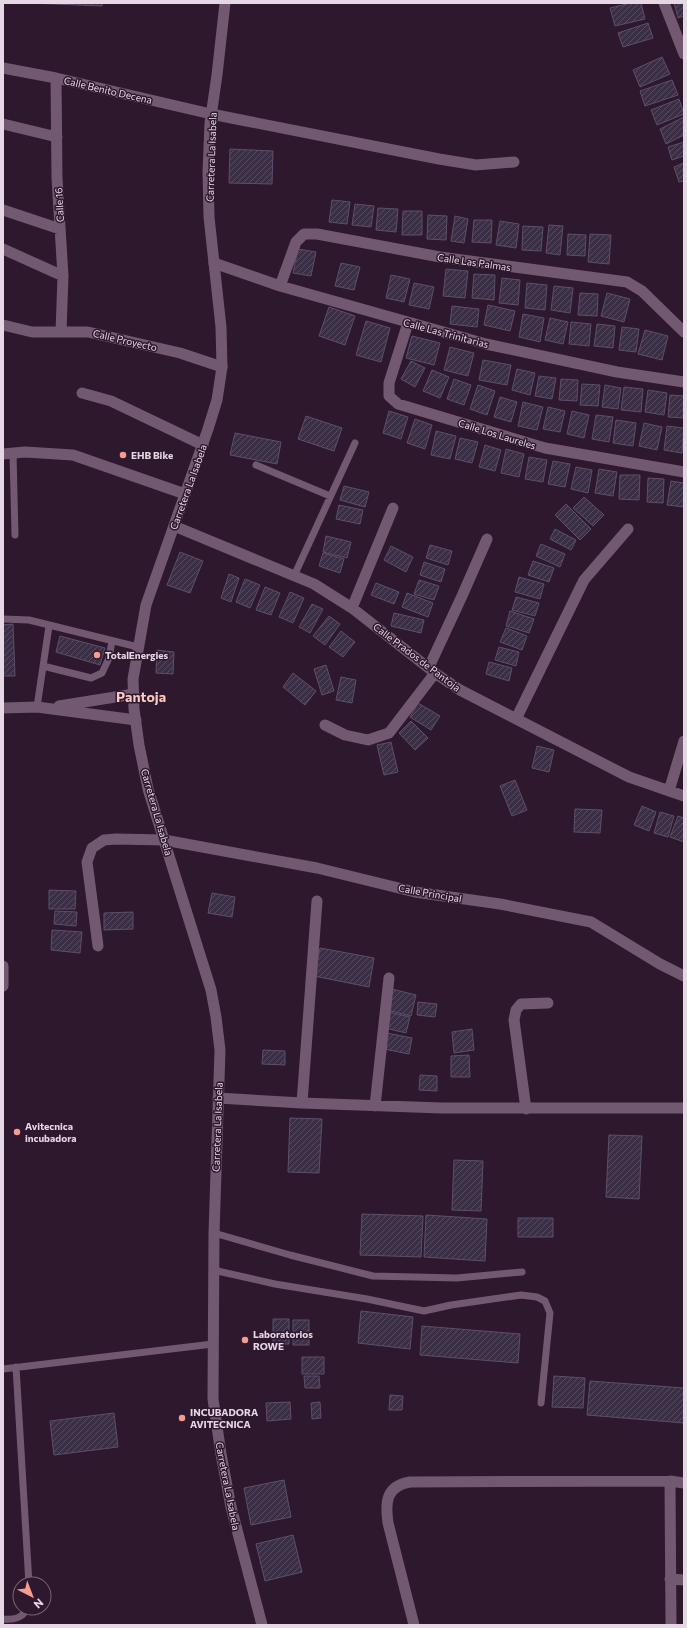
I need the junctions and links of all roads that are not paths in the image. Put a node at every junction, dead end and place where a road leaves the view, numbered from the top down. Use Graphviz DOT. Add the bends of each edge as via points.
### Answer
graph roads {
  1 [pos="225,3"];
  2 [pos="664,3"];
  3 [pos="684,54"];
  4 [pos="3,68"];
  5 [pos="56,78"];
  6 [pos="211,114"];
  7 [pos="3,124"];
  8 [pos="57,137"];
  9 [pos="514,162"];
  10 [pos="3,210"];
  11 [pos="60,229"];
  12 [pos="3,249"];
  13 [pos="214,263"];
  14 [pos="63,276"];
  15 [pos="280,286"];
  16 [pos="408,323"];
  17 [pos="3,326"];
  18 [pos="61,332"];
  19 [pos="684,332"];
  20 [pos="222,367"];
  21 [pos="684,382"];
  22 [pos="82,393"];
  23 [pos="355,443"];
  24 [pos="203,445"];
  25 [pos="8,453"];
  26 [pos="256,465"];
  27 [pos="684,472"];
  28 [pos="185,494"];
  29 [pos="330,496"];
  30 [pos="393,508"];
  31 [pos="174,526"];
  32 [pos="628,529"];
  33 [pos="15,535"];
  34 [pos="487,539"];
  35 [pos="294,576"];
  36 [pos="352,608"];
  37 [pos="3,619"];
  38 [pos="49,626"];
  39 [pos="112,641"];
  40 [pos="138,647"];
  41 [pos="43,666"];
  42 [pos="432,670"];
  43 [pos="134,694"];
  44 [pos="37,707"];
  45 [pos="3,708"];
  46 [pos="48,708"];
  47 [pos="516,719"];
  48 [pos="136,720"];
  49 [pos="325,725"];
  50 [pos="684,741"];
  51 [pos="669,791"];
  52 [pos="684,796"];
  53 [pos="164,840"];
  54 [pos="317,901"];
  55 [pos="98,946"];
  56 [pos="3,966"];
  57 [pos="684,976"];
  58 [pos="389,978"];
  59 [pos="3,986"];
  60 [pos="548,1003"];
  61 [pos="218,1098"];
  62 [pos="302,1103"];
  63 [pos="375,1106"];
  64 [pos="684,1108"];
  65 [pos="526,1109"];
  66 [pos="214,1233"];
  67 [pos="213,1270"];
  68 [pos="522,1272"];
  69 [pos="213,1344"];
  70 [pos="16,1367"];
  71 [pos="3,1369"];
  72 [pos="541,1403"];
  73 [pos="670,1481"];
  74 [pos="684,1483"];
  75 [pos="29,1576"];
  76 [pos="670,1579"];
  77 [pos="684,1580"];
  78 [pos="22,1616"];
  79 [pos="3,1619"];
  80 [pos="262,1625"];
  81 [pos="414,1625"];
  82 [pos="671,1625"];
  1 -- 6 [label="street, Carretera La Isabela" via="218,75"];
  2 -- 3 [label="street"];
  4 -- 5 [label="street, Calle Benito Decena"];
  5 -- 6 [label="street, Calle Benito Decena"];
  5 -- 8 [label="street, Calle 16"];
  6 -- 9 [label="street, Calle Benito Decena" via="439,159 476,164"];
  6 -- 13 [label="street, Carretera La Isabela" via="208,179"];
  7 -- 8 [label="street"];
  8 -- 11 [label="street, Calle 16"];
  10 -- 11 [label="street"];
  11 -- 14 [label="street, Calle 16"];
  12 -- 14 [label="street"];
  13 -- 15 [label="street, Calle Las Trinitarias"];
  13 -- 20 [label="street, Carretera La Isabela" via="221,327"];
  14 -- 18 [label="street, Calle 16"];
  15 -- 16 [label="street, Calle Las Trinitarias"];
  15 -- 19 [label="street, Calle Las Palmas" via="296,242 304,234 317,234 440,257 627,282 642,292"];
  16 -- 21 [label="street, Calle Las Trinitarias" via="486,344 617,372"];
  16 -- 27 [label="street, Calle Los Laureles" via="389,383 389,396 398,404 545,448"];
  17 -- 18 [label="street, Calle Proyecto" via="32,332"];
  18 -- 20 [label="street, Calle Proyecto" via="88,332 180,353"];
  20 -- 24 [label="street, Carretera La Isabela" via="217,400"];
  22 -- 24 [label="street" via="111,401"];
  23 -- 29 [label="lane"];
  24 -- 28 [label="street, Carretera La Isabela"];
  25 -- 28 [label="street" via="74,455"];
  25 -- 33 [label="lane"];
  26 -- 29 [label="lane"];
  28 -- 31 [label="street, Carretera La Isabela"];
  29 -- 35 [label="lane"];
  30 -- 36 [label="street"];
  31 -- 35 [label="street, Calle Prados de Pantoja"];
  31 -- 40 [label="street, Carretera La Isabela" via="146,604"];
  32 -- 47 [label="street" via="584,580"];
  34 -- 42 [label="street"];
  35 -- 36 [label="street, Calle Prados de Pantoja" via="314,584"];
  36 -- 42 [label="street, Calle Prados de Pantoja"];
  37 -- 38 [label="lane" via="29,620"];
  38 -- 39 [label="lane"];
  38 -- 41 [label="lane"];
  39 -- 40 [label="lane"];
  39 -- 41 [label="lane" via="109,658 102,673 91,678"];
  40 -- 43 [label="street, Carretera La Isabela" via="133,679"];
  41 -- 44 [label="lane"];
  42 -- 47 [label="street, Calle Prados de Pantoja" via="460,690"];
  42 -- 49 [label="street" via="389,733 368,740 345,735"];
  43 -- 46 [label="street"];
  43 -- 48 [label="street, Carretera La Isabela"];
  44 -- 45 [label="street"];
  44 -- 46 [label="street"];
  46 -- 48 [label="street"];
  47 -- 51 [label="street, Calle Prados de Pantoja" via="629,777"];
  48 -- 53 [label="street, Carretera La Isabela" via="148,789"];
  50 -- 51 [label="street"];
  51 -- 52 [label="street, Calle Prados de Pantoja"];
  53 -- 55 [label="street, Calle Principal" via="104,840 92,848 87,862"];
  53 -- 57 [label="street, Calle Principal" via="317,868 415,892 500,904 591,922"];
  53 -- 61 [label="street, Carretera La Isabela" via="211,990 220,1050"];
  54 -- 62 [label="street"];
  56 -- 59 [label="street"];
  58 -- 63 [label="street"];
  60 -- 65 [label="street" via="522,1004 516,1010 514,1020"];
  61 -- 62 [label="street"];
  61 -- 66 [label="street, Carretera La Isabela"];
  62 -- 63 [label="street"];
  63 -- 65 [label="street"];
  64 -- 65 [label="street"];
  66 -- 67 [label="street, Carretera La Isabela"];
  66 -- 68 [label="lane" via="373,1276 457,1278"];
  67 -- 69 [label="street, Carretera La Isabela"];
  67 -- 72 [label="lane" via="424,1311 521,1295 545,1300 550,1313"];
  69 -- 70 [label="lane"];
  69 -- 80 [label="street, Carretera La Isabela" via="214,1399 221,1454 231,1507"];
  70 -- 71 [label="lane"];
  70 -- 75 [label="lane"];
  73 -- 74 [label="street"];
  73 -- 76 [label="street"];
  73 -- 81 [label="street" via="400,1483 392,1489 386,1509"];
  76 -- 77 [label="street"];
  76 -- 82 [label="street"];
  78 -- 79 [label="lane" via="17,1620"];
}
